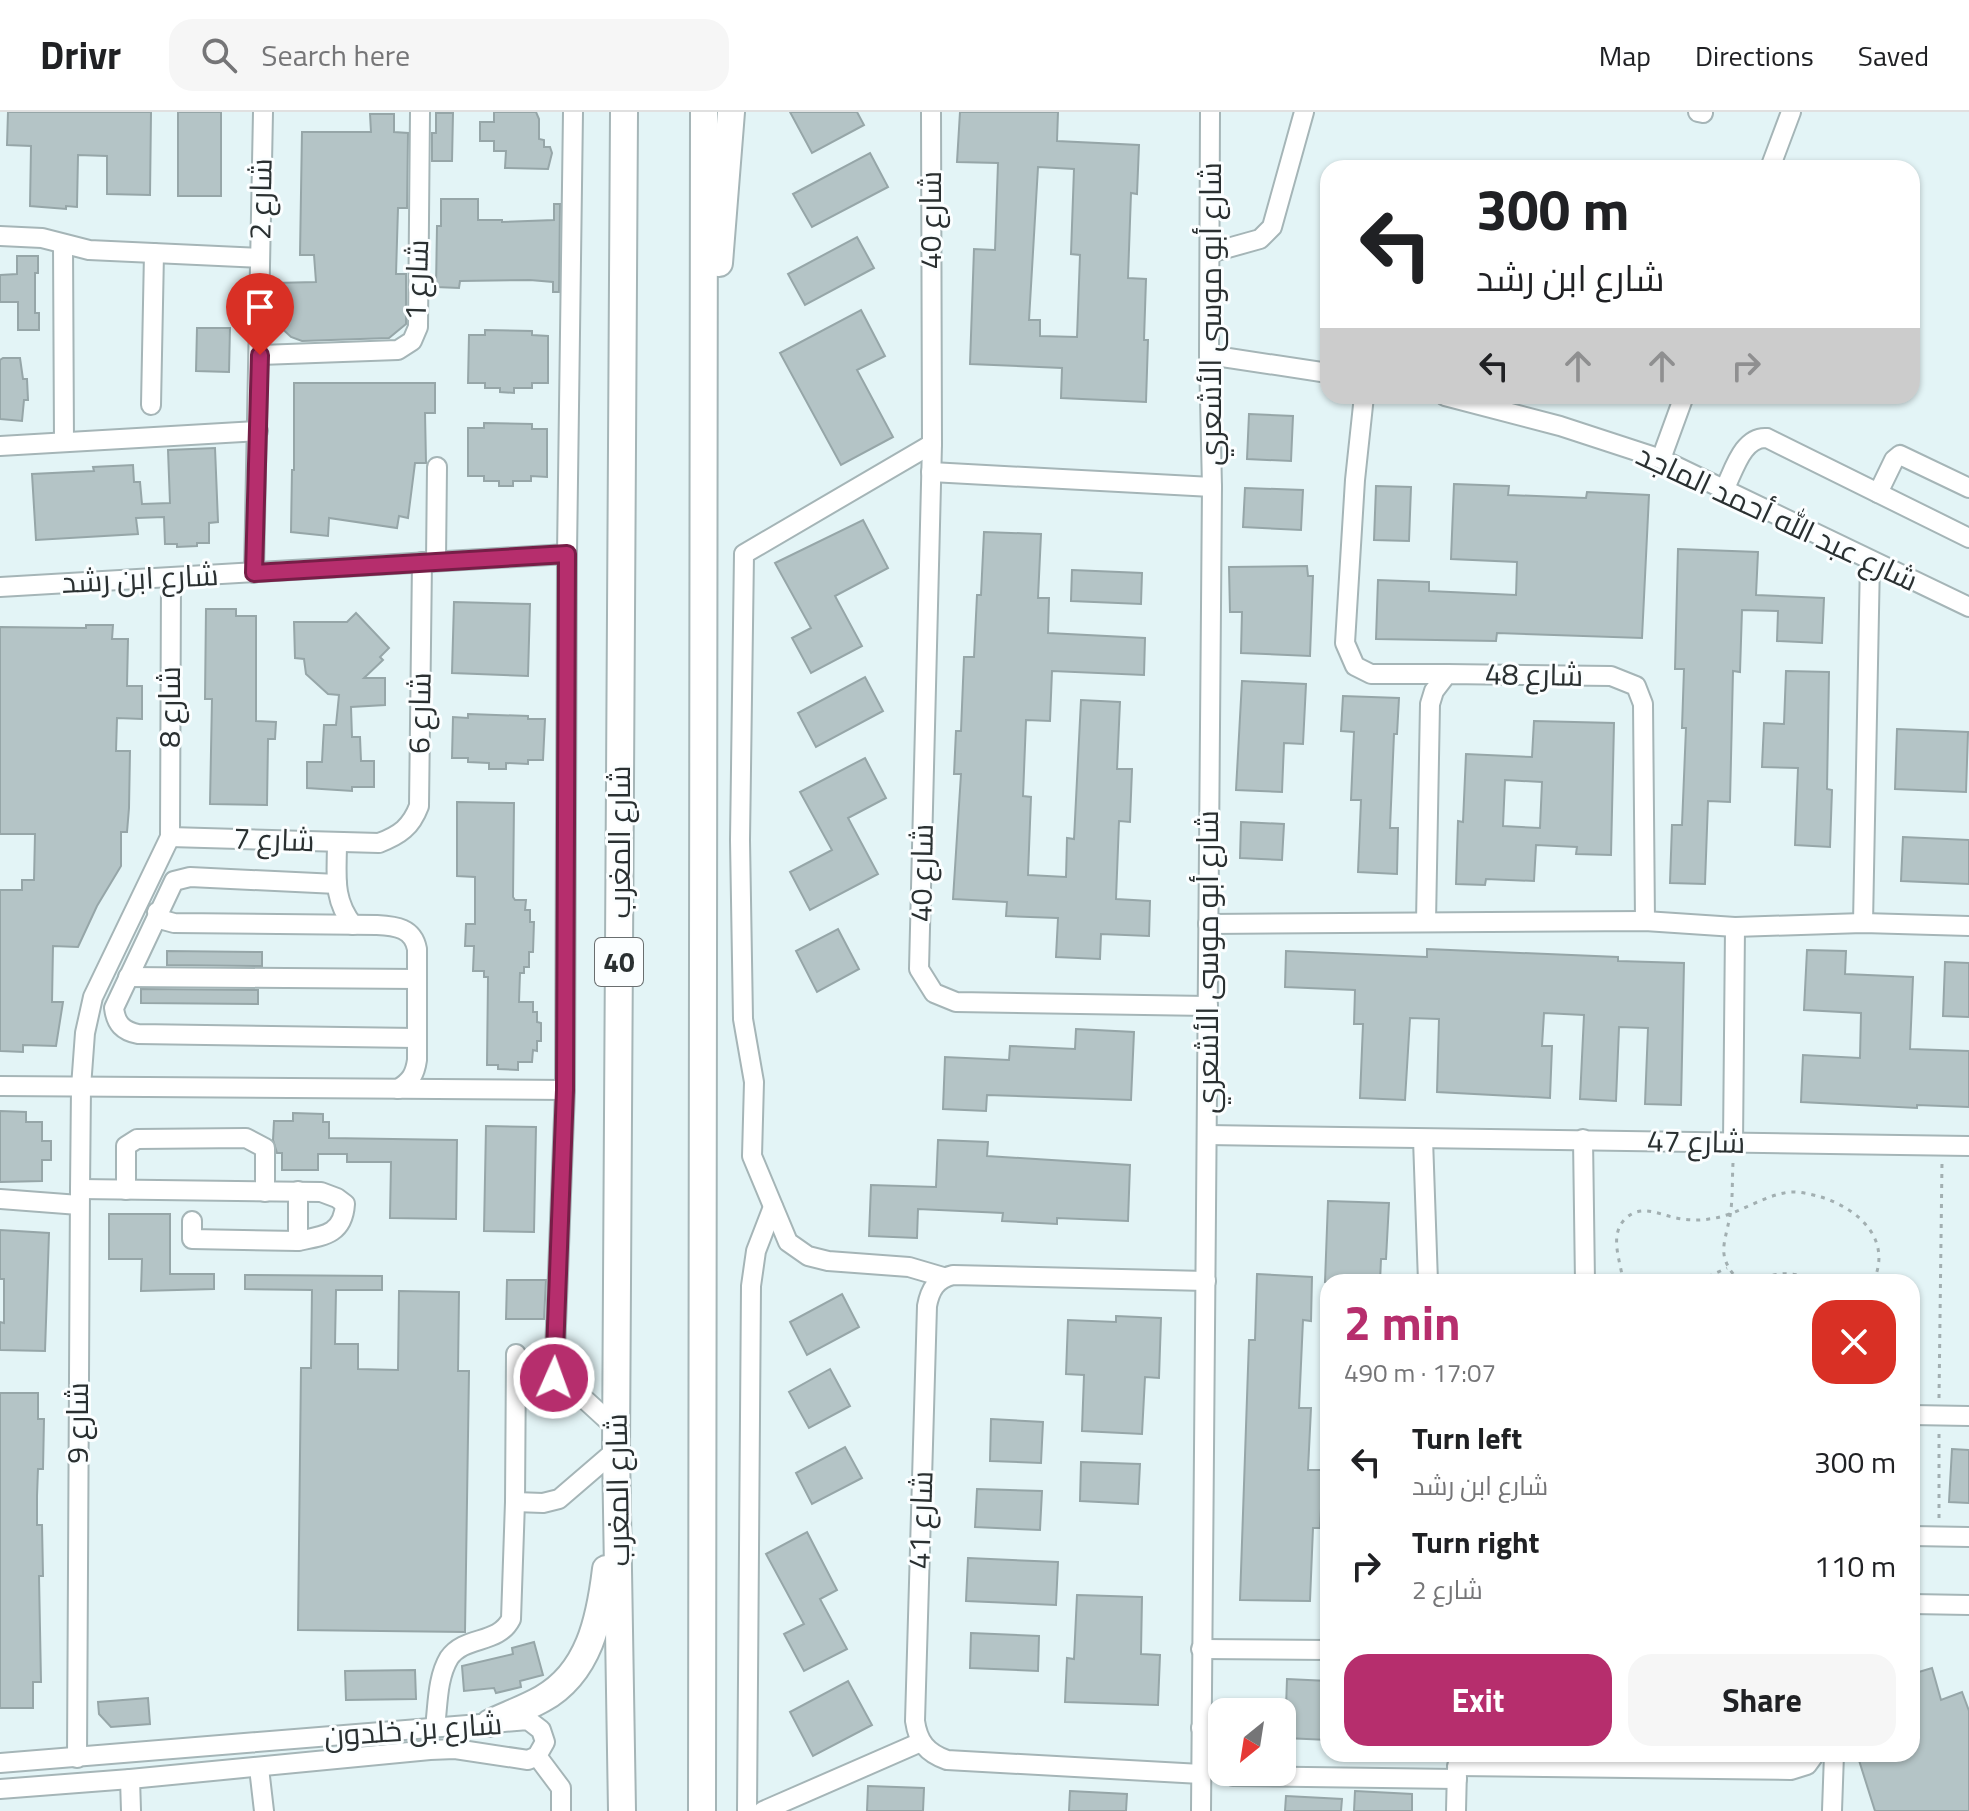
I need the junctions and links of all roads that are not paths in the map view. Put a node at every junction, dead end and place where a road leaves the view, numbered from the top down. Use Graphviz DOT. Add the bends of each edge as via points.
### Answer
graph roads {
  1 [pos="263,112"];
  2 [pos="420,112"];
  3 [pos="573,112"];
  4 [pos="624,112"];
  5 [pos="704,112"];
  6 [pos="731,112"];
  7 [pos="931,112"];
  8 [pos="1210,112"];
  9 [pos="1304,112"];
  10 [pos="1791,112"];
  11 [pos="1773,160"];
  12 [pos="0,236"];
  13 [pos="63,244"];
  14 [pos="154,253"];
  15 [pos="1210,253"];
  16 [pos="260,258"];
  17 [pos="260,355"];
  18 [pos="1209,355"];
  19 [pos="1320,372"];
  20 [pos="1363,404"];
  21 [pos="1476,404"];
  22 [pos="1681,404"];
  23 [pos="151,405"];
  24 [pos="703,426"];
  25 [pos="258,431"];
  26 [pos="64,442"];
  27 [pos="932,444"];
  28 [pos="0,446"];
  29 [pos="1661,459"];
  30 [pos="437,467"];
  31 [pos="931,472"];
  32 [pos="1212,487"];
  33 [pos="1725,488"];
  34 [pos="1969,488"];
  35 [pos="1878,493"];
  36 [pos="1966,531"];
  37 [pos="567,554"];
  38 [pos="1870,560"];
  39 [pos="429,562"];
  40 [pos="254,573"];
  41 [pos="171,578"];
  42 [pos="0,587"];
  43 [pos="1969,607"];
  44 [pos="1447,674"];
  45 [pos="170,837"];
  46 [pos="337,842"];
  47 [pos="379,843"];
  48 [pos="337,884"];
  49 [pos="157,912"];
  50 [pos="1645,921"];
  51 [pos="1426,922"];
  52 [pos="1863,923"];
  53 [pos="1208,924"];
  54 [pos="353,925"];
  55 [pos="1969,926"];
  56 [pos="1735,927"];
  57 [pos="128,977"];
  58 [pos="417,979"];
  59 [pos="1208,1006"];
  60 [pos="416,1038"];
  61 [pos="0,1086"];
  62 [pos="81,1087"];
  63 [pos="398,1089"];
  64 [pos="565,1090"];
  65 [pos="1207,1135"];
  66 [pos="1423,1139"];
  67 [pos="1583,1139"];
  68 [pos="1733,1144"];
  69 [pos="1969,1146"];
  70 [pos="126,1190"];
  71 [pos="298,1191"];
  72 [pos="265,1192"];
  73 [pos="80,1197"];
  74 [pos="0,1199"];
  75 [pos="773,1207"];
  76 [pos="192,1221"];
  77 [pos="298,1241"];
  78 [pos="1428,1274"];
  79 [pos="1585,1274"];
  80 [pos="943,1277"];
  81 [pos="1206,1281"];
  82 [pos="516,1354"];
  83 [pos="1920,1415"];
  84 [pos="1969,1416"];
  85 [pos="616,1449"];
  86 [pos="515,1502"];
  87 [pos="1920,1536"];
  88 [pos="1969,1537"];
  89 [pos="1920,1604"];
  90 [pos="1969,1605"];
  91 [pos="1201,1649"];
  92 [pos="1320,1650"];
  93 [pos="490,1723"];
  94 [pos="435,1727"];
  95 [pos="1201,1728"];
  96 [pos="1208,1728"];
  97 [pos="921,1742"];
  98 [pos="537,1756"];
  99 [pos="77,1758"];
  100 [pos="622,1761"];
  101 [pos="1809,1762"];
  102 [pos="1834,1762"];
  103 [pos="0,1763"];
  104 [pos="1457,1766"];
  105 [pos="259,1768"];
  106 [pos="1296,1773"];
  107 [pos="1201,1774"];
  108 [pos="130,1779"];
  109 [pos="0,1789"];
  110 [pos="131,1811"];
  111 [pos="264,1811"];
  112 [pos="561,1811"];
  113 [pos="614,1811"];
  114 [pos="622,1811"];
  115 [pos="702,1811"];
  116 [pos="747,1811"];
  117 [pos="763,1811"];
  118 [pos="1201,1811"];
  119 [pos="1456,1811"];
  120 [pos="1832,1811"];
  1 -- 16 [label="street, شارع 2"];
  2 -- 17 [label="street, شارع 1" via="418,327 412,341 398,350"];
  3 -- 37 [label="street"];
  4 -- 85 [label="highway, شارع المغرب / 40"];
  5 -- 24 [label="highway"];
  6 -- 24 [label="highway"];
  7 -- 27 [label="street, شارع 40"];
  8 -- 15 [label="street, شارع أبو موسى الأشعري"];
  9 -- 15 [label="street" via="1272,227 1260,239"];
  10 -- 11 [label="street"];
  12 -- 13 [label="street"];
  13 -- 14 [label="street"];
  13 -- 26 [label="street"];
  14 -- 16 [label="street"];
  14 -- 23 [label="street"];
  15 -- 18 [label="street, شارع أبو موسى الأشعري"];
  16 -- 17 [label="street, شارع 2"];
  17 -- 25 [label="street, شارع 2"];
  18 -- 19 [label="street"];
  18 -- 32 [label="street, شارع أبو موسى الأشعري"];
  20 -- 44 [label="street" via="1345,643 1355,666 1371,674"];
  21 -- 29 [label="street, شارع عبد الله أحمد الماجد"];
  22 -- 29 [label="street"];
  24 -- 115 [label="highway"];
  25 -- 26 [label="street"];
  25 -- 40 [label="street, شارع 2"];
  26 -- 28 [label="street"];
  27 -- 31 [label="street, شارع 40"];
  27 -- 75 [label="street" via="744,554 743,1019 754,1082 752,1156"];
  29 -- 33 [label="street, شارع عبد الله أحمد الماجد"];
  30 -- 39 [label="street, شارع 6"];
  31 -- 32 [label="street"];
  31 -- 59 [label="street, شارع 40" via="919,969 934,993 956,1002"];
  32 -- 53 [label="street, شارع أبو موسى الأشعري"];
  33 -- 35 [label="street" via="1748,444 1763,437"];
  33 -- 38 [label="street, شارع عبد الله أحمد الماجد"];
  34 -- 35 [label="street" via="1900,455"];
  35 -- 36 [label="street"];
  37 -- 39 [label="street, شارع ابن رشد"];
  37 -- 64 [label="street"];
  38 -- 43 [label="street, شارع عبد الله أحمد الماجد"];
  38 -- 52 [label="street"];
  39 -- 40 [label="street, شارع ابن رشد"];
  39 -- 47 [label="street, شارع 6" via="419,806 413,822 398,836"];
  40 -- 41 [label="street, شارع ابن رشد"];
  41 -- 42 [label="street, شارع ابن رشد"];
  41 -- 45 [label="street, شارع 8"];
  44 -- 50 [label="street, شارع 48" via="1611,676 1636,686 1643,704"];
  44 -- 51 [label="street, شارع 48" via="1430,704"];
  45 -- 46 [label="street, شارع 7"];
  45 -- 62 [label="street, شارع 9" via="93,997"];
  46 -- 47 [label="street, شارع 7"];
  46 -- 48 [label="street"];
  48 -- 49 [label="street" via="180,878"];
  48 -- 54 [label="street" via="339,902"];
  49 -- 54 [label="street" via="174,923"];
  49 -- 57 [label="street"];
  50 -- 51 [label="street"];
  50 -- 56 [label="street"];
  51 -- 53 [label="street"];
  52 -- 55 [label="street"];
  52 -- 56 [label="street"];
  53 -- 59 [label="street, شارع أبو موسى الأشعري"];
  54 -- 58 [label="street" via="391,926 410,934 417,949"];
  56 -- 68 [label="street"];
  57 -- 58 [label="street"];
  57 -- 60 [label="street" via="115,1016 121,1027 138,1034"];
  58 -- 60 [label="street"];
  59 -- 65 [label="street, شارع أبو موسى الأشعري"];
  60 -- 63 [label="street" via="413,1076"];
  61 -- 62 [label="street"];
  62 -- 63 [label="street"];
  62 -- 73 [label="street, شارع 9"];
  63 -- 64 [label="street"];
  64 -- 85 [label="street" via="554,1378 581,1396"];
  65 -- 66 [label="street, شارع 47"];
  65 -- 81 [label="street, شارع أبو موسى الأشعري"];
  66 -- 67 [label="street, شارع 47"];
  66 -- 78 [label="street"];
  67 -- 68 [label="street, شارع 47"];
  67 -- 79 [label="street"];
  68 -- 69 [label="street, شارع 47"];
  70 -- 72 [label="street"];
  70 -- 72 [label="street" via="126,1146 137,1139 246,1138 265,1148"];
  70 -- 73 [label="street"];
  71 -- 72 [label="street"];
  71 -- 77 [label="street"];
  71 -- 77 [label="street" via="321,1192 345,1204 337,1229"];
  73 -- 74 [label="street"];
  73 -- 99 [label="street, شارع 9"];
  75 -- 80 [label="street" via="788,1242 808,1256 909,1267"];
  75 -- 116 [label="street" via="756,1251 751,1286"];
  76 -- 77 [label="street" via="192,1239"];
  80 -- 81 [label="street"];
  80 -- 97 [label="street, شارع 41" via="934,1285 927,1306 915,1721"];
  81 -- 91 [label="street, شارع أبو موسى الأشعري"];
  82 -- 86 [label="street"];
  83 -- 84 [label="street"];
  85 -- 86 [label="street" via="559,1499"];
  85 -- 93 [label="highway" via="603,1593 579,1668 545,1698"];
  85 -- 100 [label="highway, شارع المغرب / 40"];
  86 -- 94 [label="street" via="511,1619 502,1633 464,1645 451,1656 442,1674"];
  87 -- 88 [label="street"];
  89 -- 90 [label="street"];
  91 -- 92 [label="street"];
  91 -- 95 [label="street, شارع أبو موسى الأشعري"];
  93 -- 94 [label="street, شارع بن خلدون"];
  93 -- 98 [label="street, شارع بن خلدون" via="528,1720 541,1730 545,1742"];
  94 -- 99 [label="street, شارع بن خلدون"];
  95 -- 96 [label="street"];
  95 -- 107 [label="street, شارع أبو موسى الأشعري"];
  97 -- 107 [label="street" via="947,1760"];
  97 -- 117 [label="street"];
  98 -- 105 [label="street, شارع بن خلدون" via="504,1758 455,1749"];
  98 -- 112 [label="street" via="561,1788"];
  99 -- 103 [label="street, شارع بن خلدون"];
  100 -- 113 [label="highway"];
  100 -- 114 [label="highway, شارع المغرب / 40"];
  101 -- 104 [label="street" via="1791,1770"];
  102 -- 120 [label="street"];
  104 -- 106 [label="street"];
  104 -- 119 [label="street"];
  105 -- 108 [label="street, شارع بن خلدون"];
  105 -- 111 [label="street"];
  107 -- 118 [label="street, شارع أبو موسى الأشعري"];
  108 -- 109 [label="street, شارع بن خلدون"];
  108 -- 110 [label="street"];
}
